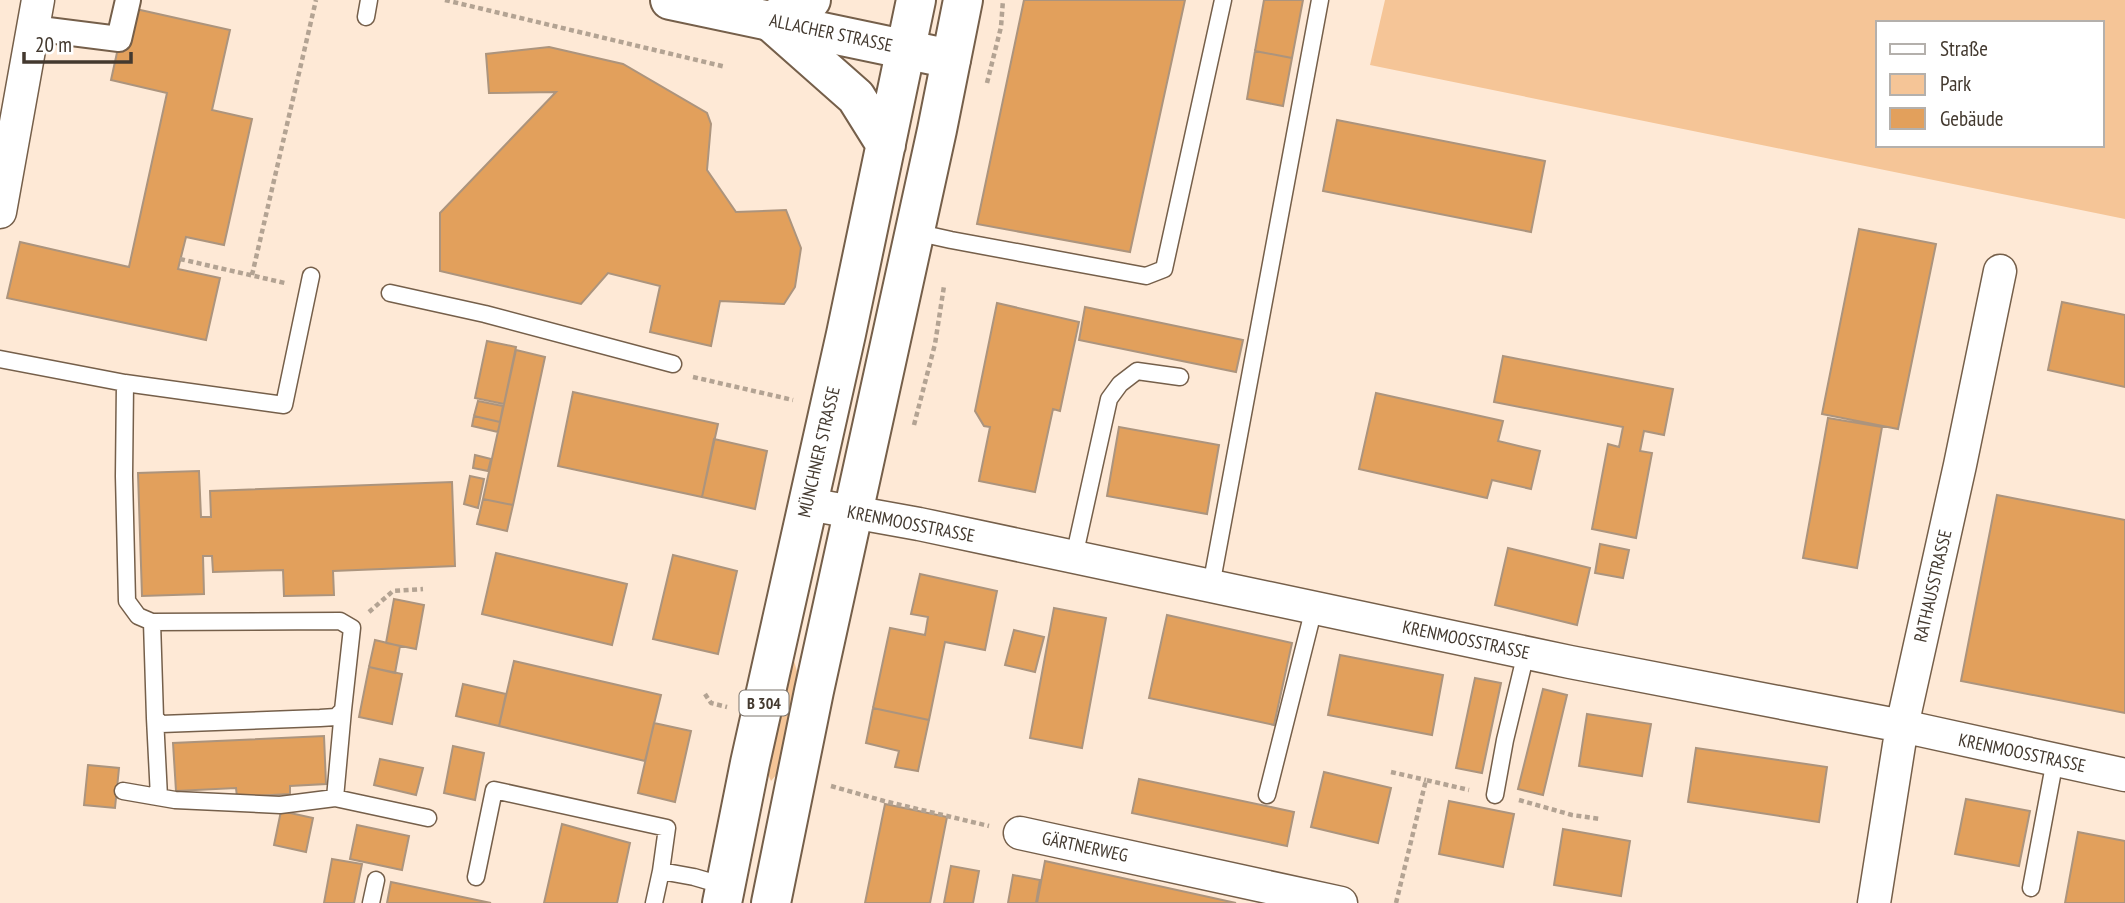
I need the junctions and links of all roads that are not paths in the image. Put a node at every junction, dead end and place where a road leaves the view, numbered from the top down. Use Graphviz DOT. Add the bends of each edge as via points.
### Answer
graph roads {
  1 [pos="128,0"];
  2 [pos="369,0"];
  3 [pos="670,0"];
  4 [pos="811,0"];
  5 [pos="916,0"];
  6 [pos="963,0"];
  7 [pos="1223,0"];
  8 [pos="1320,0"];
  9 [pos="35,14"];
  10 [pos="366,17"];
  11 [pos="770,21"];
  12 [pos="906,48"];
  13 [pos="951,59"];
  14 [pos="886,145"];
  15 [pos="0,212"];
  16 [pos="915,232"];
  17 [pos="2000,271"];
  18 [pos="311,275"];
  19 [pos="390,293"];
  20 [pos="0,359"];
  21 [pos="673,364"];
  22 [pos="1180,377"];
  23 [pos="125,383"];
  24 [pos="808,504"];
  25 [pos="853,512"];
  26 [pos="1074,557"];
  27 [pos="1211,586"];
  28 [pos="1314,608"];
  29 [pos="152,622"];
  30 [pos="1526,653"];
  31 [pos="343,710"];
  32 [pos="155,718"];
  33 [pos="1902,726"];
  34 [pos="2055,760"];
  35 [pos="2125,775"];
  36 [pos="123,791"];
  37 [pos="1495,794"];
  38 [pos="1267,795"];
  39 [pos="159,797"];
  40 [pos="335,798"];
  41 [pos="428,818"];
  42 [pos="1020,833"];
  43 [pos="660,872"];
  44 [pos="476,877"];
  45 [pos="376,880"];
  46 [pos="2031,888"];
  47 [pos="724,894"];
  48 [pos="371,903"];
  49 [pos="654,903"];
  50 [pos="771,903"];
  51 [pos="1341,903"];
  52 [pos="1874,903"];
  1 -- 9 [label="street" via="120,38"];
  2 -- 10 [label="lane"];
  3 -- 11 [label="main road, ALLACHER STRASSE"];
  4 -- 11 [label="main road"];
  5 -- 12 [label="main road, MÜNCHNER STRASSE / B 304"];
  6 -- 13 [label="main road, B 304"];
  7 -- 16 [label="lane" via="1164,269 1146,276"];
  8 -- 27 [label="lane"];
  9 -- 15 [label="street"];
  11 -- 12 [label="main road, ALLACHER STRASSE"];
  11 -- 14 [label="main road" via="856,97"];
  12 -- 13 [label="main road, ALLACHER STRASSE"];
  12 -- 14 [label="main road, MÜNCHNER STRASSE / B 304"];
  13 -- 16 [label="main road, B 304"];
  14 -- 24 [label="main road, MÜNCHNER STRASSE / B 304"];
  16 -- 25 [label="main road, B 304"];
  17 -- 33 [label="street, RATHAUSSTRASSE"];
  18 -- 23 [label="lane" via="284,405"];
  19 -- 21 [label="lane"];
  20 -- 23 [label="lane"];
  22 -- 26 [label="lane" via="1137,371 1109,399"];
  23 -- 29 [label="lane" via="127,601 138,616"];
  24 -- 25 [label="street, KRENMOOSSTRASSE"];
  24 -- 47 [label="main road, MÜNCHNER STRASSE / B 304"];
  25 -- 26 [label="street, KRENMOOSSTRASSE"];
  25 -- 50 [label="main road, B 304"];
  26 -- 27 [label="street, KRENMOOSSTRASSE"];
  27 -- 28 [label="street, KRENMOOSSTRASSE"];
  28 -- 30 [label="street, KRENMOOSSTRASSE"];
  28 -- 38 [label="lane"];
  29 -- 31 [label="lane" via="340,621 352,628"];
  29 -- 32 [label="lane"];
  30 -- 33 [label="street, KRENMOOSSTRASSE"];
  30 -- 37 [label="lane"];
  31 -- 32 [label="lane" via="337,717 320,718 161,724"];
  31 -- 40 [label="lane"];
  32 -- 39 [label="lane"];
  33 -- 34 [label="street, KRENMOOSSTRASSE"];
  33 -- 52 [label="street, RATHAUSSTRASSE"];
  34 -- 35 [label="street, KRENMOOSSTRASSE"];
  34 -- 46 [label="lane"];
  36 -- 39 [label="lane"];
  39 -- 40 [label="lane" via="280,805"];
  40 -- 41 [label="lane"];
  42 -- 51 [label="street, GÄRTNERWEG"];
  43 -- 44 [label="lane" via="667,828 494,790"];
  43 -- 47 [label="lane" via="694,877"];
  43 -- 49 [label="lane"];
  45 -- 48 [label="lane"];
}
